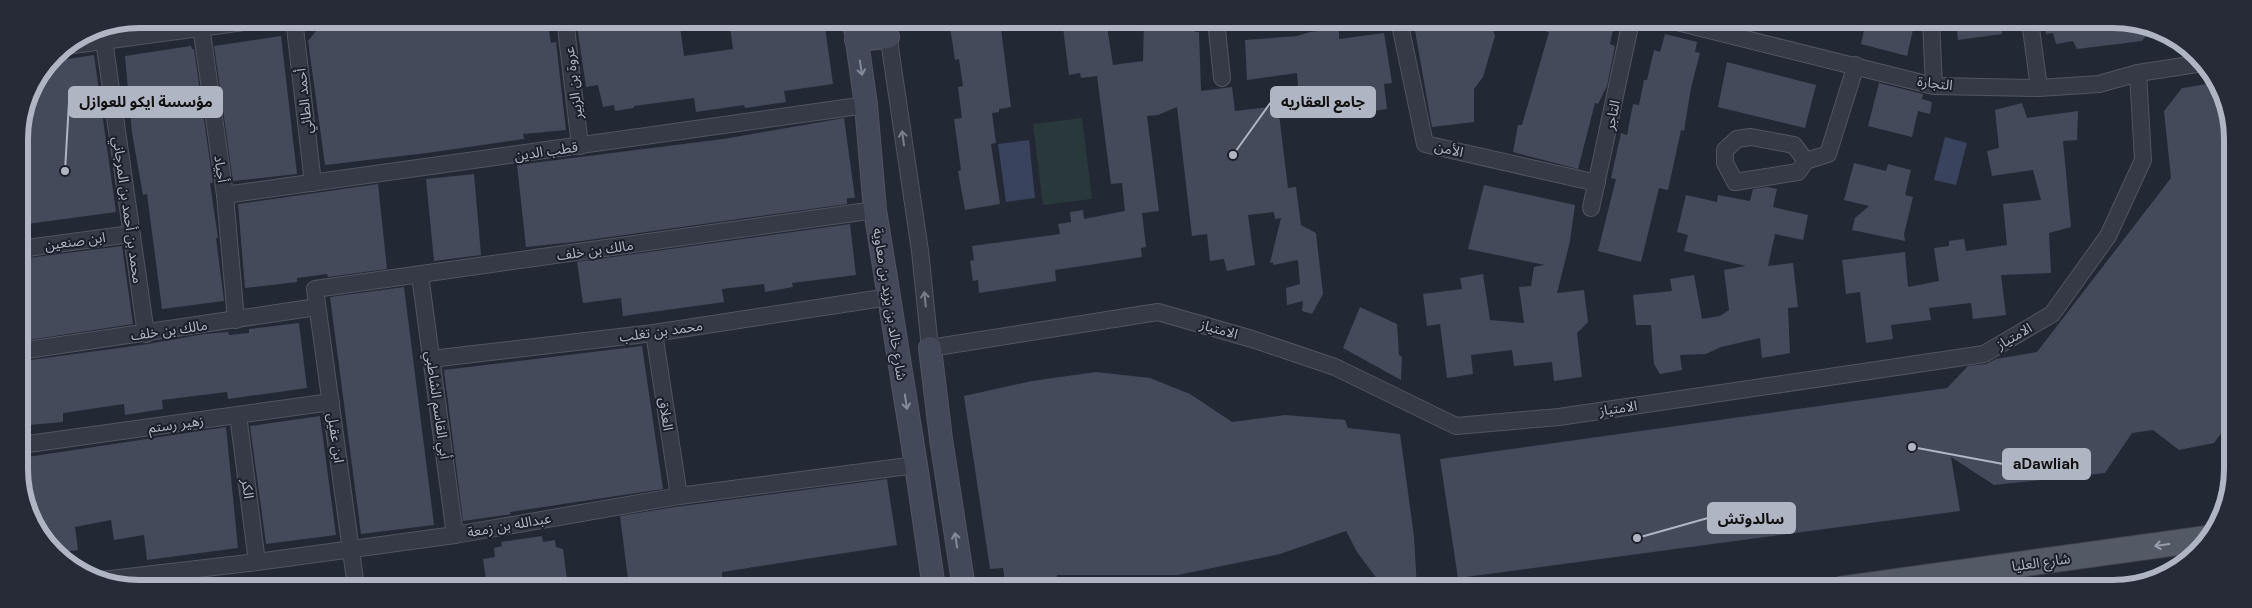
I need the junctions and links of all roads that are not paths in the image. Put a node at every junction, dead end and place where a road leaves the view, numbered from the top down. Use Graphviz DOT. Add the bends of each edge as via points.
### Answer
graph roads {
  1 [pos="152,28"];
  2 [pos="202,28"];
  3 [pos="295,28"];
  4 [pos="566,28"];
  5 [pos="1219,28"];
  6 [pos="1401,28"];
  7 [pos="1629,28"];
  8 [pos="1706,28"];
  9 [pos="1931,28"];
  10 [pos="2031,28"];
  11 [pos="887,29"];
  12 [pos="855,30"];
  13 [pos="103,33"];
  14 [pos="2196,64"];
  15 [pos="1856,65"];
  16 [pos="2138,73"];
  17 [pos="1222,78"];
  18 [pos="1934,86"];
  19 [pos="2039,88"];
  20 [pos="866,105"];
  21 [pos="580,146"];
  22 [pos="1806,161"];
  23 [pos="313,183"];
  24 [pos="1597,183"];
  25 [pos="225,195"];
  26 [pos="1591,208"];
  27 [pos="875,210"];
  28 [pos="131,234"];
  29 [pos="28,248"];
  30 [pos="420,275"];
  31 [pos="315,289"];
  32 [pos="889,297"];
  33 [pos="317,307"];
  34 [pos="236,320"];
  35 [pos="654,333"];
  36 [pos="146,334"];
  37 [pos="930,348"];
  38 [pos="28,350"];
  39 [pos="431,359"];
  40 [pos="331,402"];
  41 [pos="238,415"];
  42 [pos="28,444"];
  43 [pos="916,465"];
  44 [pos="679,496"];
  45 [pos="455,535"];
  46 [pos="2200,539"];
  47 [pos="350,548"];
  48 [pos="257,562"];
  49 [pos="118,578"];
  50 [pos="355,580"];
  51 [pos="933,580"];
  52 [pos="963,580"];
  53 [pos="1907,580"];
  1 -- 13 [label="street"];
  2 -- 25 [label="street, أجياد"];
  3 -- 23 [label="street, أحمد الطائي"];
  4 -- 21 [label="street, عروة بن الزبير"];
  5 -- 17 [label="street"];
  6 -- 24 [label="street, الأمن" via="1425,144"];
  7 -- 24 [label="street, التاجر"];
  8 -- 15 [label="street, التجارة"];
  9 -- 18 [label="street"];
  10 -- 19 [label="street"];
  11 -- 12 [label="main road"];
  37 -- 11 [label="street, one-way" via="920,251"];
  12 -- 20 [label="main road, شارع خالد بن يزيد بن معاوية, one-way"];
  13 -- 28 [label="street, محمد بن أحمد بن المرجاني"];
  14 -- 16 [label="street, التجارة"];
  15 -- 18 [label="street, التجارة"];
  15 -- 22 [label="street" via="1828,154"];
  16 -- 19 [label="street, التجارة" via="2100,84"];
  16 -- 37 [label="street, الامتياز" via="2143,160 2108,236 2052,314 1984,354 1559,417 1456,426 1334,366 1158,312"];
  18 -- 19 [label="street, التجارة"];
  20 -- 21 [label="street, قطب الدين"];
  20 -- 27 [label="main road, شارع خالد بن يزيد بن معاوية"];
  21 -- 23 [label="street, قطب الدين"];
  22 -- 22 [label="street" via="1794,146 1751,137 1737,139 1725,150 1725,163 1736,182 1798,172"];
  23 -- 25 [label="street, قطب الدين"];
  24 -- 26 [label="street, التاجر"];
  25 -- 34 [label="street, أجياد"];
  27 -- 30 [label="street, مالك بن خلف"];
  27 -- 32 [label="main road, شارع خالد بن يزيد بن معاوية"];
  28 -- 29 [label="street, ابن صنعين"];
  28 -- 36 [label="street, محمد بن أحمد بن المرجاني"];
  30 -- 31 [label="street, مالك بن خلف"];
  30 -- 39 [label="street, أبي القاسم الشاطبي"];
  31 -- 33 [label="street, ابن عقيل"];
  32 -- 35 [label="street, محمد بن تغلب"];
  32 -- 43 [label="main road, شارع خالد بن يزيد بن معاوية, one-way"];
  33 -- 34 [label="street, مالك بن خلف"];
  33 -- 40 [label="street, ابن عقيل"];
  34 -- 36 [label="street, مالك بن خلف"];
  35 -- 39 [label="street, محمد بن تغلب"];
  35 -- 44 [label="street, العلاق"];
  36 -- 38 [label="street, مالك بن خلف"];
  52 -- 37 [label="main road, one-way"];
  39 -- 45 [label="street, أبي القاسم الشاطبي"];
  40 -- 41 [label="street, زهير رستم"];
  40 -- 47 [label="street, ابن عقيل"];
  41 -- 42 [label="street, زهير رستم"];
  41 -- 48 [label="street, الكر"];
  43 -- 44 [label="street, عبدالله بن زمعة"];
  43 -- 51 [label="main road, شارع خالد بن يزيد بن معاوية"];
  44 -- 45 [label="street, عبدالله بن زمعة"];
  45 -- 47 [label="street, عبدالله بن زمعة"];
  46 -- 53 [label="main road, شارع العليا, one-way"];
  47 -- 48 [label="street, عبدالله بن زمعة"];
  47 -- 50 [label="street, ابن عقيل"];
  48 -- 49 [label="street, عبدالله بن زمعة"];
}
